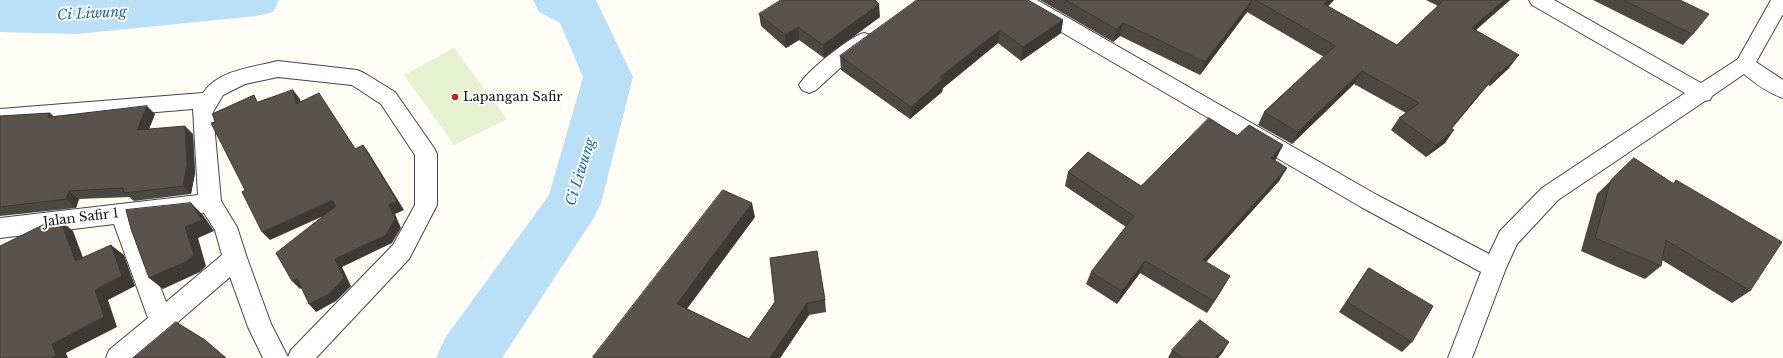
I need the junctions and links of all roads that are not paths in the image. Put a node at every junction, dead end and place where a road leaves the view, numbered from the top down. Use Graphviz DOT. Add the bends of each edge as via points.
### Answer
graph roads {
  1 [pos="1022,0"];
  2 [pos="1539,0"];
  3 [pos="1781,0"];
  4 [pos="881,28"];
  5 [pos="1745,64"];
  6 [pos="809,85"];
  7 [pos="1783,90"];
  8 [pos="1703,94"];
  9 [pos="209,100"];
  10 [pos="0,117"];
  11 [pos="210,203"];
  12 [pos="121,213"];
  13 [pos="0,228"];
  14 [pos="235,258"];
  15 [pos="1494,268"];
  16 [pos="161,321"];
  17 [pos="118,358"];
  18 [pos="276,358"];
  19 [pos="300,358"];
  20 [pos="1460,358"];
  1 -- 15 [label="street" via="1369,201"];
  2 -- 8 [label="street"];
  3 -- 5 [label="street"];
  4 -- 6 [label="street" via="832,64"];
  5 -- 7 [label="street"];
  5 -- 8 [label="street"];
  8 -- 15 [label="street" via="1550,194 1508,238"];
  9 -- 10 [label="street"];
  9 -- 11 [label="street" via="202,111"];
  9 -- 19 [label="street" via="216,90 240,78 278,69 357,78 388,98 426,154 426,205 402,252"];
  11 -- 12 [label="street, Jalan Safir 1"];
  11 -- 14 [label="street" via="226,227"];
  12 -- 13 [label="street, Jalan Safir 1"];
  12 -- 16 [label="street"];
  14 -- 16 [label="street"];
  14 -- 18 [label="street" via="260,327"];
  15 -- 20 [label="street"];
  16 -- 17 [label="street"];
}
